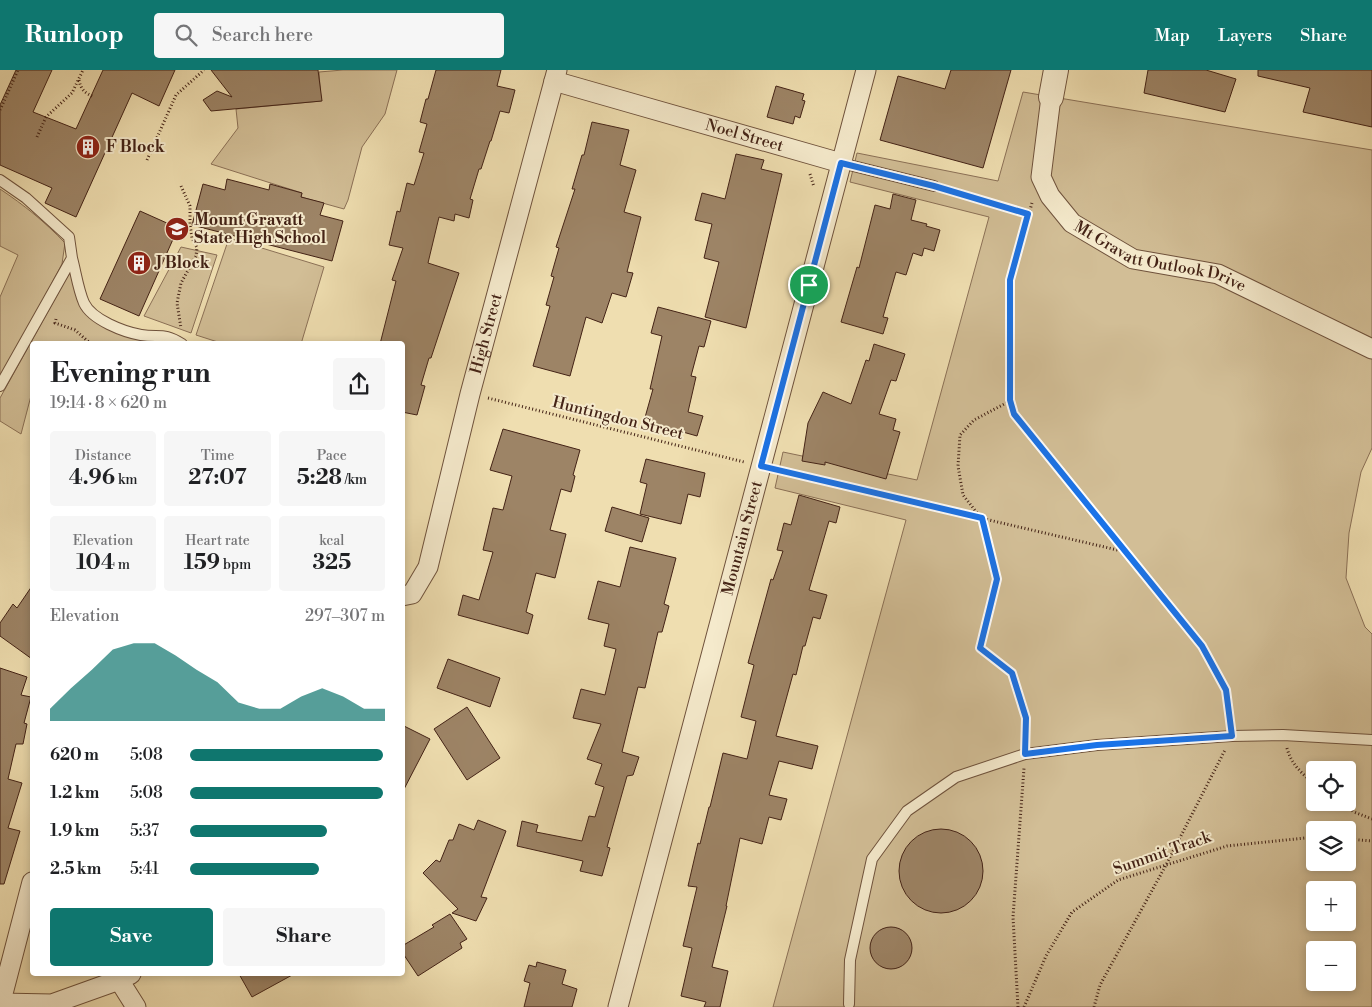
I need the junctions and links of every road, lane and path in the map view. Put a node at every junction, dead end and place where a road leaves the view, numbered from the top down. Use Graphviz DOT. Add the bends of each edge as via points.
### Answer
graph roads {
  1 [pos="18,70"];
  2 [pos="83,70"];
  3 [pos="204,70"];
  4 [pos="866,70"];
  5 [pos="1056,70"];
  6 [pos="556,75"];
  7 [pos="79,79"];
  8 [pos="94,97"];
  9 [pos="1051,98"];
  10 [pos="0,110"];
  11 [pos="37,137"];
  12 [pos="147,160"];
  13 [pos="841,163"];
  14 [pos="1041,177"];
  15 [pos="0,180"];
  16 [pos="181,186"];
  17 [pos="934,186"];
  18 [pos="1028,214"];
  19 [pos="72,258"];
  20 [pos="65,326"];
  21 [pos="182,339"];
  22 [pos="88,341"];
  23 [pos="1372,349"];
  24 [pos="0,386"];
  25 [pos="470,394"];
  26 [pos="1010,400"];
  27 [pos="761,466"];
  28 [pos="982,518"];
  29 [pos="1126,552"];
  30 [pos="407,595"];
  31 [pos="1232,736"];
  32 [pos="1283,736"];
  33 [pos="1372,740"];
  34 [pos="1025,754"];
  35 [pos="1306,777"];
  36 [pos="1353,811"];
  37 [pos="1372,819"];
  38 [pos="1306,838"];
  39 [pos="1356,840"];
  40 [pos="1372,841"];
  41 [pos="1166,865"];
  42 [pos="30,890"];
  43 [pos="125,977"];
  44 [pos="0,1004"];
  45 [pos="849,1004"];
  46 [pos="136,1007"];
  47 [pos="618,1007"];
  48 [pos="1018,1007"];
  49 [pos="1024,1007"];
  50 [pos="1094,1007"];
  1 -- 10 [label="path"];
  2 -- 7 [label="path"];
  3 -- 12 [label="path" via="176,95"];
  4 -- 13 [label="street, Mountain Street"];
  5 -- 9 [label="street"];
  6 -- 13 [label="street, Noel Street"];
  6 -- 25 [label="street, High Street"];
  7 -- 8 [label="path" via="81,88"];
  7 -- 11 [label="path" via="72,93 46,117"];
  9 -- 14 [label="street"];
  13 -- 17 [label="lane, Noel Street"];
  13 -- 27 [label="street, Mountain Street"];
  14 -- 18 [label="path"];
  14 -- 23 [label="street, Mt Gravatt Outlook Drive" via="1050,196 1072,224 1133,259 1218,274"];
  15 -- 19 [label="lane" via="26,198 69,237"];
  16 -- 21 [label="path" via="190,206 192,238 197,248 181,283 177,303"];
  17 -- 18 [label="path"];
  18 -- 26 [label="path" via="1010,280"];
  19 -- 21 [label="lane" via="85,305 100,320 141,336"];
  19 -- 24 [label="lane"];
  20 -- 22 [label="path"];
  25 -- 27 [label="path, Huntingdon Street"];
  25 -- 30 [label="street, High Street" via="428,567"];
  26 -- 28 [label="path" via="974,420 960,435 958,466 963,495"];
  26 -- 29 [label="path" via="1014,414"];
  27 -- 28 [label="path, Huntingdon Street"];
  27 -- 47 [label="street, Mountain Street"];
  28 -- 29 [label="path, Huntingdon Street"];
  28 -- 34 [label="path" via="997,579 980,648 1012,673 1026,718"];
  29 -- 31 [label="path" via="1202,646 1226,690"];
  31 -- 32 [label="lane"];
  31 -- 34 [label="lane" via="1097,745"];
  31 -- 41 [label="path"];
  32 -- 33 [label="lane"];
  32 -- 35 [label="path" via="1289,755"];
  34 -- 45 [label="lane" via="956,777 907,811 872,859 850,960"];
  34 -- 48 [label="path" via="1013,917"];
  36 -- 37 [label="path"];
  38 -- 41 [label="path, Summit Track" via="1227,846"];
  39 -- 40 [label="path"];
  41 -- 49 [label="path, Summit Track" via="1118,880 1072,912 1046,956"];
  41 -- 50 [label="path" via="1100,985"];
  42 -- 44 [label="street"];
  43 -- 44 [label="street" via="52,1004"];
  43 -- 46 [label="street"];
}
